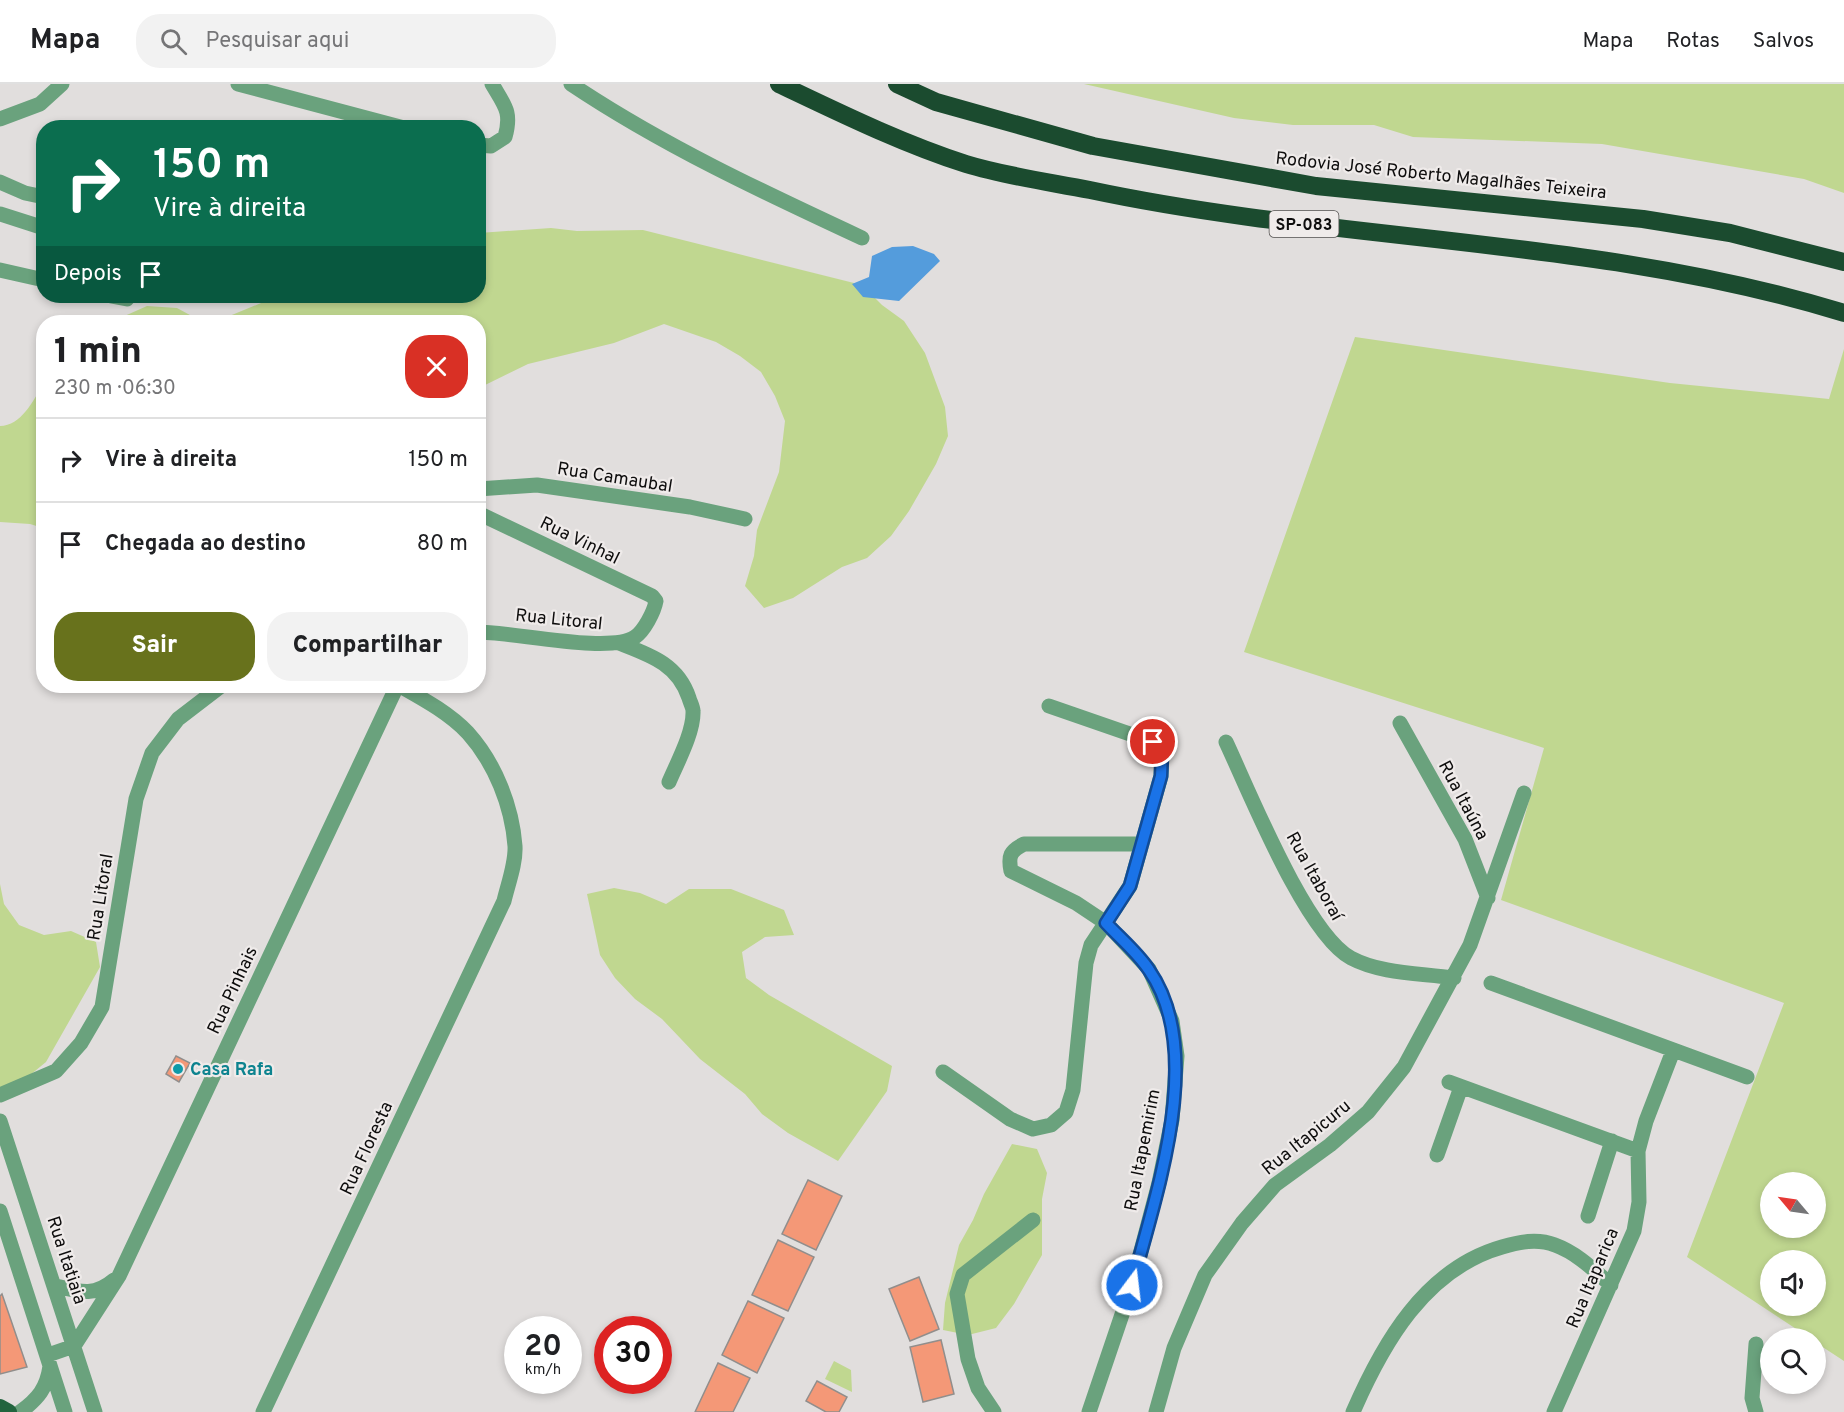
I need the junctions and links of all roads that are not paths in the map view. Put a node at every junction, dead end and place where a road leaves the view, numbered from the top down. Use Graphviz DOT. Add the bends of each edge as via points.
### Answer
graph roads {
  1 [pos="62,84"];
  2 [pos="238,84"];
  3 [pos="492,84"];
  4 [pos="571,84"];
  5 [pos="779,84"];
  6 [pos="897,84"];
  7 [pos="0,119"];
  8 [pos="374,120"];
  9 [pos="486,146"];
  10 [pos="0,182"];
  11 [pos="36,195"];
  12 [pos="0,214"];
  13 [pos="36,225"];
  14 [pos="862,238"];
  15 [pos="1844,262"];
  16 [pos="0,270"];
  17 [pos="36,278"];
  18 [pos="1844,313"];
  19 [pos="486,488"];
  20 [pos="486,517"];
  21 [pos="745,519"];
  22 [pos="655,609"];
  23 [pos="486,632"];
  24 [pos="619,643"];
  25 [pos="212,693"];
  26 [pos="395,693"];
  27 [pos="411,693"];
  28 [pos="1049,706"];
  29 [pos="1400,723"];
  30 [pos="1226,742"];
  31 [pos="669,782"];
  32 [pos="1524,793"];
  33 [pos="1142,844"];
  34 [pos="1488,898"];
  35 [pos="1106,923"];
  36 [pos="1454,978"];
  37 [pos="1491,983"];
  38 [pos="1673,1051"];
  39 [pos="943,1072"];
  40 [pos="1747,1077"];
  41 [pos="0,1095"];
  42 [pos="0,1120"];
  43 [pos="1612,1141"];
  44 [pos="1638,1150"];
  45 [pos="1437,1155"];
  46 [pos="0,1211"];
  47 [pos="1588,1216"];
  48 [pos="1033,1220"];
  49 [pos="119,1276"];
  50 [pos="1611,1284"];
  51 [pos="56,1286"];
  52 [pos="1756,1344"];
  53 [pos="74,1346"];
  54 [pos="49,1359"];
  55 [pos="0,1407"];
  56 [pos="9,1412"];
  57 [pos="20,1412"];
  58 [pos="65,1412"];
  59 [pos="95,1412"];
  60 [pos="263,1412"];
  61 [pos="994,1412"];
  62 [pos="1089,1412"];
  63 [pos="1156,1412"];
  64 [pos="1353,1412"];
  65 [pos="1554,1412"];
  66 [pos="1756,1412"];
  1 -- 7 [label="street" via="40,104"];
  2 -- 8 [label="street"];
  3 -- 9 [label="street" via="508,110 509,121 505,137"];
  4 -- 14 [label="street" via="650,134"];
  5 -- 18 [label="highway, SP-083" via="880,132 1002,172 1158,205 1632,264"];
  6 -- 15 [label="highway, Rodovia José Roberto Magalhães Teixeira / SP-083" via="936,102 1093,146 1316,186 1654,221 1730,233"];
  10 -- 11 [label="street"];
  12 -- 13 [label="street"];
  16 -- 17 [label="street"];
  19 -- 21 [label="street, Rua Camaubal" via="537,485"];
  20 -- 22 [label="street, Rua Vinhal" via="652,596"];
  22 -- 24 [label="street, Rua Litoral" via="636,636"];
  23 -- 24 [label="street, Rua Litoral"];
  24 -- 31 [label="street" via="670,666 686,690 693,711"];
  25 -- 41 [label="street, Rua Litoral" via="178,719 152,753 136,799 102,1006 81,1043 56,1071"];
  26 -- 49 [label="street, Rua Pinhais"];
  27 -- 60 [label="street, Rua Floresta" via="433,705 467,733 494,772 509,810 515,849 504,901"];
  28 -- 33 [label="street" via="1153,742 1162,752 1161,776"];
  29 -- 34 [label="street, Rua Itaúna" via="1465,839"];
  30 -- 36 [label="street, Rua Itaboraí" via="1296,889 1327,938 1350,957 1375,967"];
  32 -- 34 [label="street, Rua Itapicuru"];
  33 -- 35 [label="street" via="1130,886"];
  33 -- 35 [label="street, Rua Itapemirim" via="1024,844 1013,850 1009,858 1011,871 1076,903"];
  34 -- 36 [label="street, Rua Itapicuru"];
  35 -- 39 [label="street" via="1086,963 1073,1090 1066,1112 1051,1125 1033,1129 989,1107"];
  35 -- 62 [label="street, Rua Itapemirim" via="1149,969 1172,1021 1177,1056 1172,1120 1159,1183 1132,1285"];
  36 -- 63 [label="street, Rua Itapicuru" via="1404,1067 1368,1112 1275,1185 1205,1275 1174,1348"];
  37 -- 38 [label="street"];
  38 -- 40 [label="street"];
  38 -- 44 [label="street, Rua Itaparica"];
  42 -- 51 [label="street, Rua Itatiaia"];
  43 -- 44 [label="street"];
  43 -- 45 [label="street" via="1455,1084"];
  43 -- 47 [label="street"];
  44 -- 50 [label="street, Rua Itaparica" via="1634,1231"];
  46 -- 54 [label="street"];
  48 -- 61 [label="street" via="963,1275 957,1294 968,1359 978,1388"];
  49 -- 51 [label="street" via="103,1289 84,1293"];
  49 -- 53 [label="street, Rua Pinhais"];
  50 -- 64 [label="street" via="1576,1255 1554,1244 1526,1240 1453,1268 1411,1310 1388,1341"];
  50 -- 65 [label="street, Rua Itaparica"];
  51 -- 53 [label="street, Rua Itatiaia"];
  52 -- 66 [label="street" via="1752,1398"];
  53 -- 54 [label="street"];
  53 -- 59 [label="street, Rua Itatiaia"];
  54 -- 57 [label="street" via="48,1381 42,1395"];
  54 -- 58 [label="street"];
  55 -- 56 [label="main road"];
}
